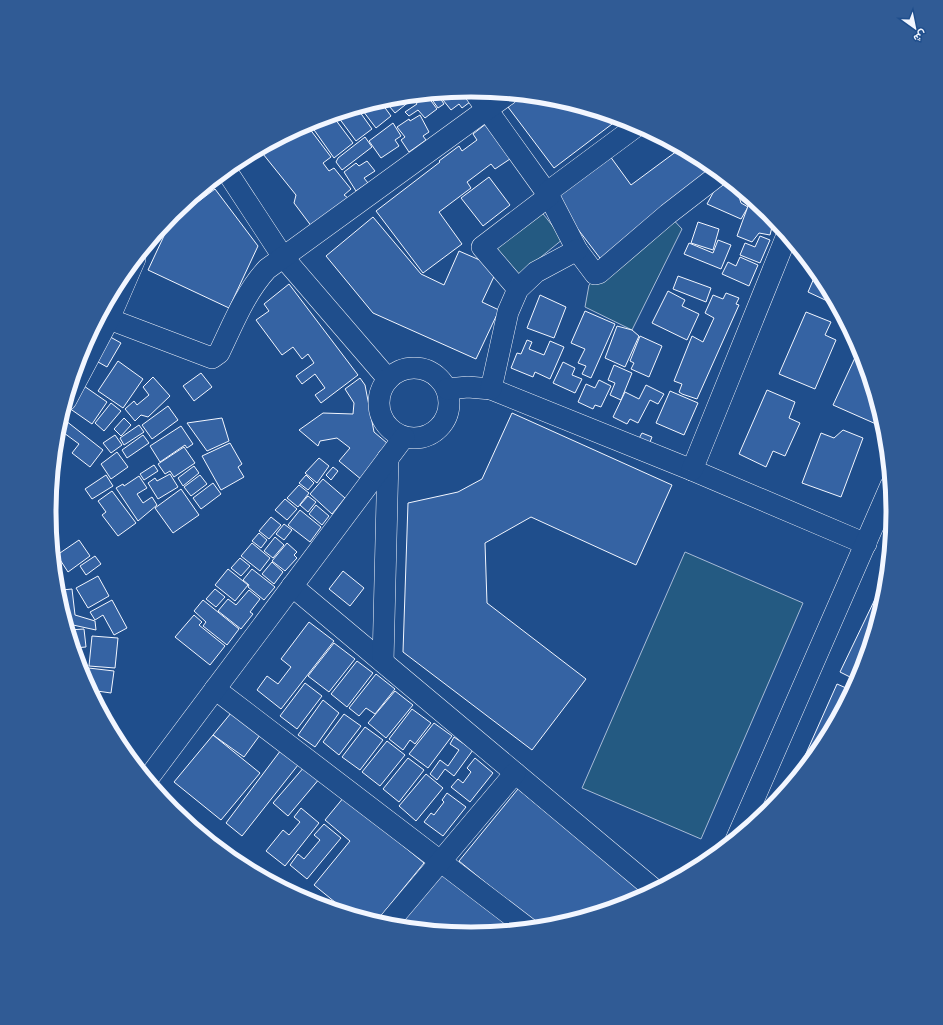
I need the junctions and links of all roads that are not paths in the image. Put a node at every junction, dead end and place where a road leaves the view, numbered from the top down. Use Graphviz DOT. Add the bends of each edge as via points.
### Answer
graph roads {
  1 [pos="478,97"];
  2 [pos="503,98"];
  3 [pos="488,110"];
  4 [pos="632,129"];
  5 [pos="230,175"];
  6 [pos="716,177"];
  7 [pos="549,196"];
  8 [pos="785,240"];
  9 [pos="577,250"];
  10 [pos="283,257"];
  11 [pos="123,288"];
  12 [pos="518,289"];
  13 [pos="109,319"];
  14 [pos="80,373"];
  15 [pos="388,379"];
  16 [pos="447,389"];
  17 [pos="490,390"];
  18 [pos="404,437"];
  19 [pos="388,458"];
  20 [pos="692,470"];
  21 [pos="886,496"];
  22 [pos="866,544"];
  23 [pos="292,586"];
  24 [pos="383,662"];
  25 [pos="215,689"];
  26 [pos="515,773"];
  27 [pos="150,775"];
  28 [pos="741,828"];
  29 [pos="440,862"];
  30 [pos="651,887"];
  31 [pos="391,920"];
  32 [pos="523,924"];
  1 -- 3 [label="street"];
  2 -- 3 [label="street"];
  3 -- 7 [label="street"];
  3 -- 10 [label="street"];
  4 -- 7 [label="street" via="549,191"];
  5 -- 10 [label="street"];
  6 -- 9 [label="street" via="599,273 594,273"];
  7 -- 9 [label="street"];
  7 -- 12 [label="street" via="482,247"];
  8 -- 20 [label="street"];
  9 -- 12 [label="street" via="536,272"];
  10 -- 13 [label="street" via="257,280 215,358"];
  10 -- 15 [label="street"];
  11 -- 13 [label="street"];
  12 -- 17 [label="street" via="508,312"];
  13 -- 14 [label="street"];
  15 -- 16 [label="street" via="403,370 420,368 436,375"];
  15 -- 18 [label="street" via="380,394 380,412 388,427"];
  16 -- 17 [label="street"];
  16 -- 18 [label="street" via="450,406 447,417 440,427 426,437"];
  17 -- 20 [label="street"];
  18 -- 19 [label="street"];
  19 -- 23 [label="street"];
  19 -- 24 [label="street"];
  20 -- 22 [label="street"];
  21 -- 22 [label="street"];
  22 -- 28 [label="street"];
  23 -- 24 [label="street"];
  23 -- 25 [label="street"];
  24 -- 26 [label="street"];
  25 -- 27 [label="street"];
  25 -- 29 [label="street"];
  26 -- 29 [label="street"];
  26 -- 30 [label="street"];
  29 -- 31 [label="street"];
  29 -- 32 [label="street"];
}
